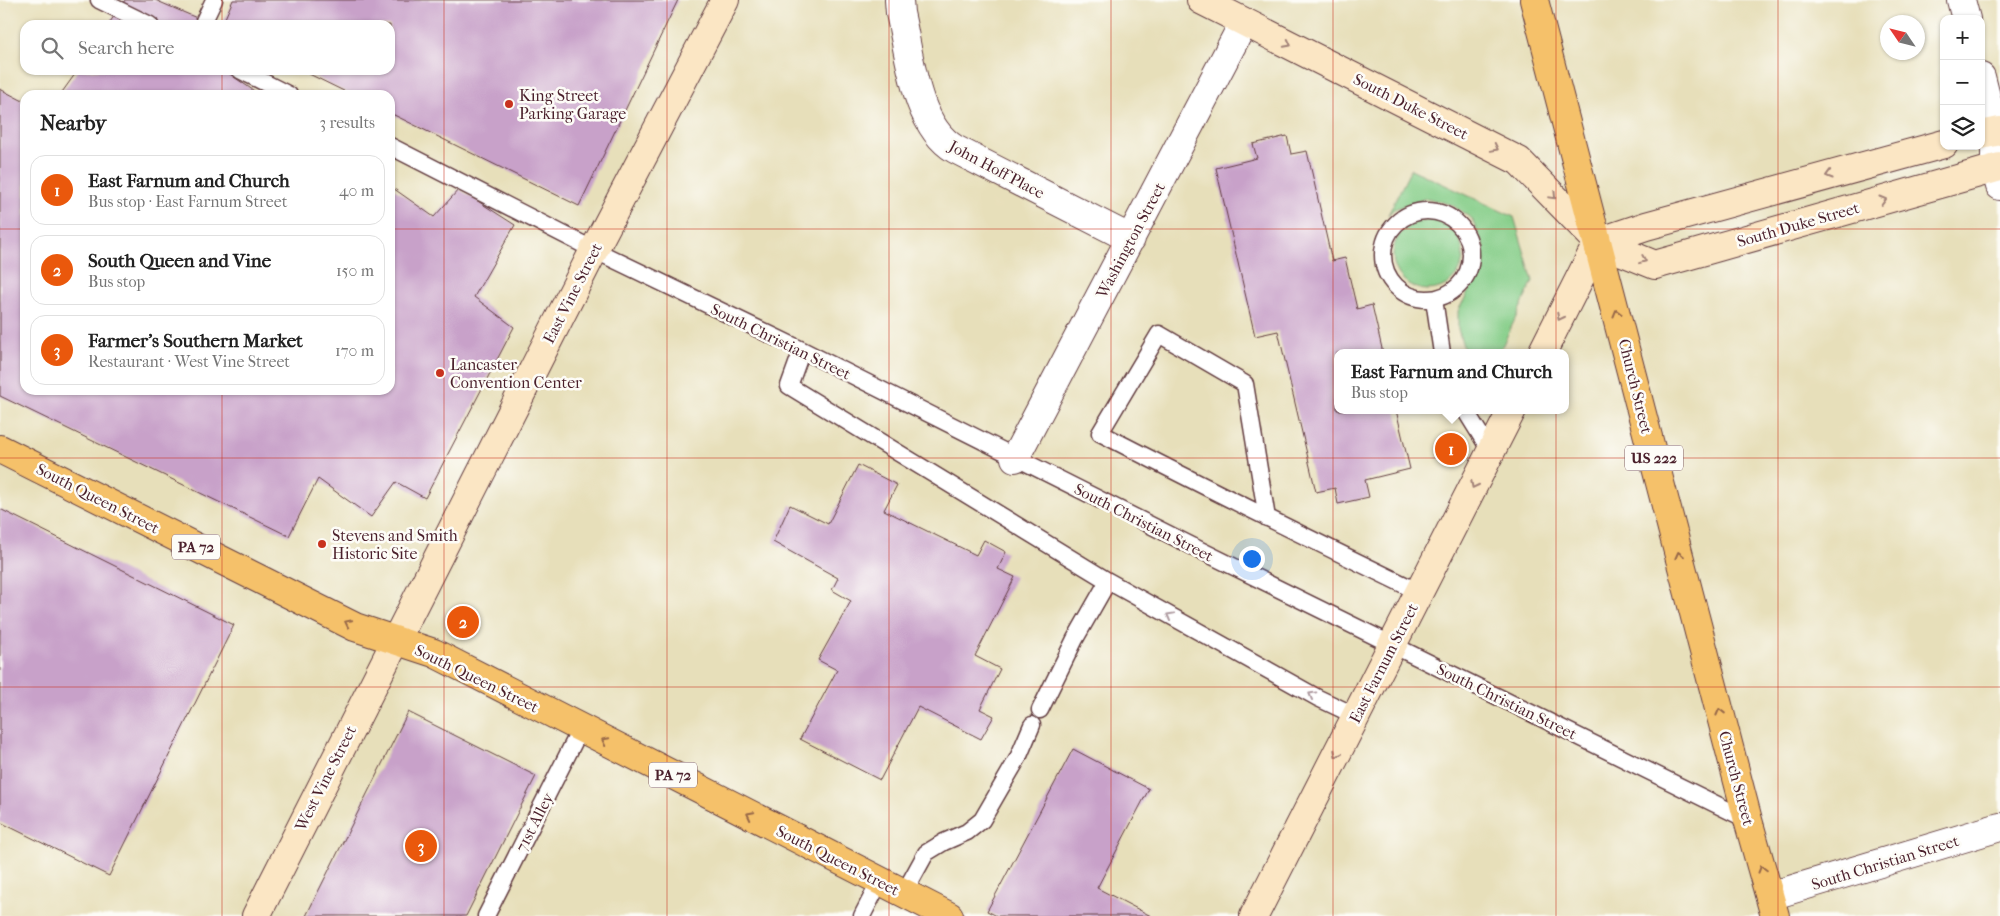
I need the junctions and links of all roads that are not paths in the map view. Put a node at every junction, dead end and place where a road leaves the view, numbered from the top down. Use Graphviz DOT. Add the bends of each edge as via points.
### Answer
graph roads {
  1 [pos="99,0"];
  2 [pos="214,0"];
  3 [pos="725,0"];
  4 [pos="899,0"];
  5 [pos="1201,0"];
  6 [pos="1534,0"];
  7 [pos="1961,0"];
  8 [pos="1965,15"];
  9 [pos="140,20"];
  10 [pos="204,20"];
  11 [pos="1244,22"];
  12 [pos="250,75"];
  13 [pos="280,90"];
  14 [pos="1985,97"];
  15 [pos="1992,133"];
  16 [pos="1940,145"];
  17 [pos="395,149"];
  18 [pos="1998,174"];
  19 [pos="1131,239"];
  20 [pos="1598,242"];
  21 [pos="594,250"];
  22 [pos="1434,299"];
  23 [pos="1441,349"];
  24 [pos="1544,349"];
  25 [pos="802,350"];
  26 [pos="1467,414"];
  27 [pos="1510,414"];
  28 [pos="0,449"];
  29 [pos="1491,452"];
  30 [pos="1015,458"];
  31 [pos="1267,518"];
  32 [pos="1108,581"];
  33 [pos="1419,592"];
  34 [pos="394,640"];
  35 [pos="1392,645"];
  36 [pos="1040,710"];
  37 [pos="1356,716"];
  38 [pos="1032,725"];
  39 [pos="581,728"];
  40 [pos="1748,820"];
  41 [pos="2000,827"];
  42 [pos="892,887"];
  43 [pos="1772,906"];
  44 [pos="256,916"];
  45 [pos="486,916"];
  46 [pos="862,916"];
  47 [pos="949,916"];
  48 [pos="1254,916"];
  1 -- 9 [label="lane"];
  2 -- 10 [label="lane"];
  3 -- 21 [label="street, East Vine Street"];
  4 -- 19 [label="street, John Hoff Place" via="918,92 935,133 955,149"];
  5 -- 11 [label="street, South Duke Street"];
  6 -- 20 [label="main road, Church Street / US 222"];
  7 -- 8 [label="street"];
  11 -- 19 [label="street, Washington Street"];
  11 -- 20 [label="street, South Duke Street, one-way" via="1520,160"];
  12 -- 13 [label="lane"];
  14 -- 15 [label="street"];
  15 -- 18 [label="street"];
  16 -- 20 [label="street, one-way"];
  17 -- 21 [label="lane, South Christian Street"];
  20 -- 18 [label="street, South Duke Street, one-way" via="1655,265"];
  19 -- 30 [label="street, Washington Street"];
  20 -- 24 [label="street, one-way"];
  40 -- 20 [label="main road, Church Street / US 222, one-way"];
  21 -- 25 [label="lane, South Christian Street"];
  21 -- 34 [label="street, East Vine Street"];
  22 -- 22 [label="lane" via="1460,285 1472,260 1471,245 1456,220 1444,213 1430,210 1414,212 1401,218 1384,242 1382,258 1385,272 1405,294"];
  22 -- 23 [label="lane"];
  25 -- 30 [label="lane, South Christian Street"];
  25 -- 32 [label="lane" via="789,386"];
  26 -- 29 [label="lane"];
  27 -- 29 [label="street, East Farnum Street"];
  34 -- 28 [label="main road, South Queen Street / PA 72, one-way" via="355,627"];
  29 -- 33 [label="street, East Farnum Street, one-way"];
  30 -- 35 [label="lane, South Christian Street"];
  31 -- 31 [label="lane" via="1100,433 1159,334 1245,384"];
  31 -- 33 [label="lane"];
  32 -- 36 [label="lane"];
  37 -- 32 [label="lane, one-way"];
  33 -- 35 [label="street, East Farnum Street"];
  34 -- 39 [label="main road, South Queen Street / PA 72" via="434,653"];
  34 -- 44 [label="street, West Vine Street"];
  35 -- 37 [label="street, East Farnum Street"];
  35 -- 40 [label="lane, South Christian Street"];
  37 -- 48 [label="street, East Farnum Street, one-way"];
  38 -- 42 [label="lane" via="1018,758 982,820 968,832 926,853"];
  42 -- 39 [label="main road, South Queen Street / PA 72, one-way"];
  39 -- 45 [label="lane, 71st Alley"];
  43 -- 40 [label="main road, Church Street / US 222, one-way"];
  41 -- 43 [label="street, South Christian Street"];
  42 -- 46 [label="lane"];
  42 -- 47 [label="main road, South Queen Street / PA 72"];
}
